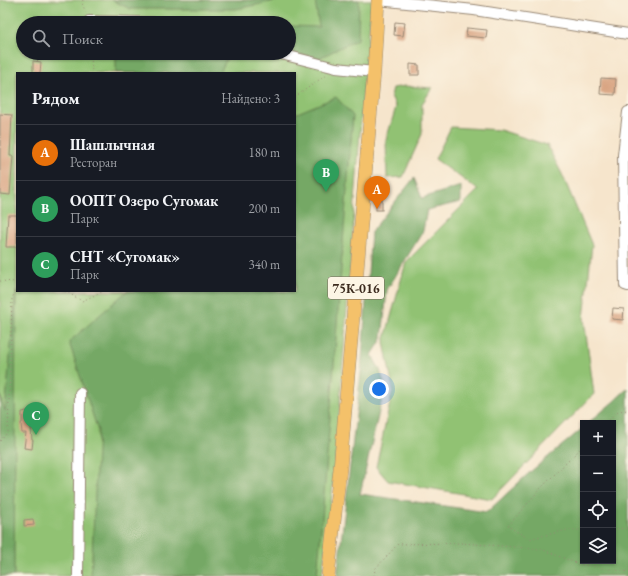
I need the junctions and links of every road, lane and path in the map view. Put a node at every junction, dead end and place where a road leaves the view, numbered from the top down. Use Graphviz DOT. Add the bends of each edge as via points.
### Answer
graph roads {
  1 [pos="83,0"];
  2 [pos="378,0"];
  3 [pos="87,16"];
  4 [pos="628,34"];
  5 [pos="296,58"];
  6 [pos="91,60"];
  7 [pos="336,68"];
  8 [pos="92,72"];
  9 [pos="374,72"];
  10 [pos="296,96"];
  11 [pos="628,112"];
  12 [pos="625,155"];
  13 [pos="0,281"];
  14 [pos="16,282"];
  15 [pos="626,285"];
  16 [pos="16,289"];
  17 [pos="66,292"];
  18 [pos="102,292"];
  19 [pos="80,392"];
  20 [pos="628,410"];
  21 [pos="609,420"];
  22 [pos="0,441"];
  23 [pos="580,449"];
  24 [pos="616,528"];
  25 [pos="628,528"];
  26 [pos="580,530"];
  27 [pos="628,572"];
  28 [pos="78,576"];
  29 [pos="328,576"];
  30 [pos="374,576"];
  1 -- 3 [label="path"];
  2 -- 4 [label="street" via="474,10"];
  2 -- 9 [label="main road, 75К-016"];
  5 -- 7 [label="street"];
  6 -- 8 [label="path"];
  7 -- 9 [label="street"];
  7 -- 10 [label="path"];
  9 -- 29 [label="main road, 75К-016" via="340,469"];
  11 -- 12 [label="street"];
  12 -- 15 [label="street"];
  13 -- 14 [label="path"];
  16 -- 22 [label="path" via="12,299 8,432"];
  17 -- 18 [label="path" via="82,301"];
  19 -- 28 [label="street"];
  20 -- 21 [label="path" via="618,411"];
  23 -- 26 [label="path" via="508,526 530,539 567,530"];
  24 -- 25 [label="path"];
  27 -- 30 [label="path" via="578,564 541,549 461,543 398,544 375,569"];
}
